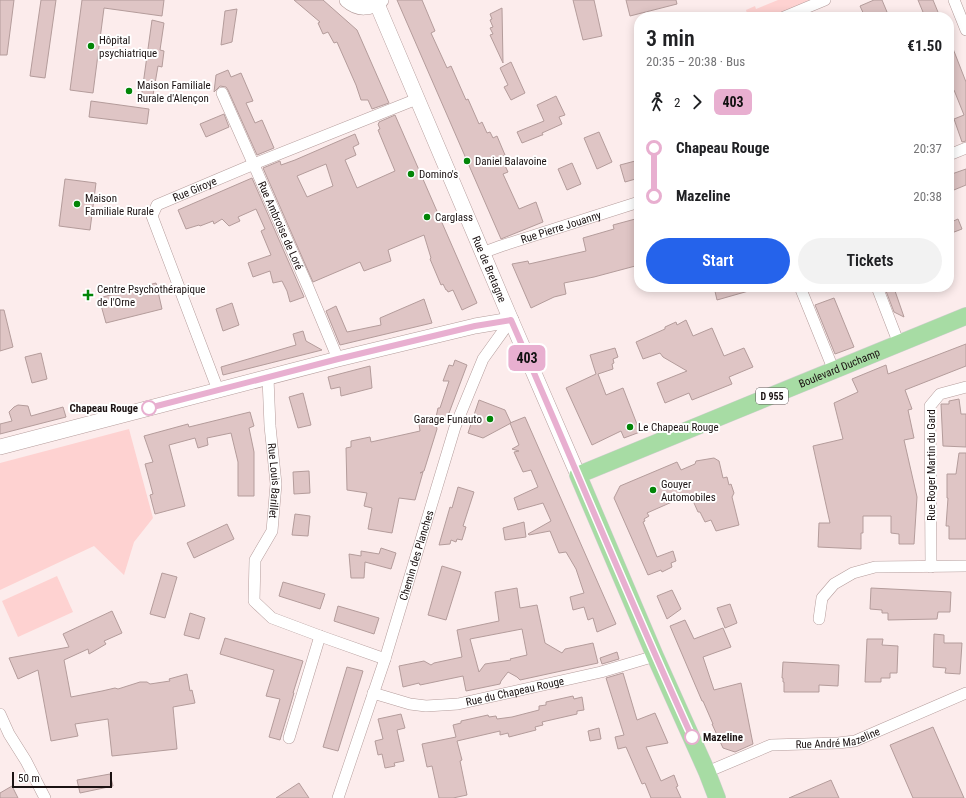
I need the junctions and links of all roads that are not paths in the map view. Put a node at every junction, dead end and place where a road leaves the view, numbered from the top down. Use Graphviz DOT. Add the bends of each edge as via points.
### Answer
graph roads {
  1 [pos="347,0"];
  2 [pos="825,0"];
  3 [pos="954,0"];
  4 [pos="379,2"];
  5 [pos="796,12"];
  6 [pos="966,30"];
  7 [pos="222,93"];
  8 [pos="417,100"];
  9 [pos="966,148"];
  10 [pos="954,153"];
  11 [pos="254,164"];
  12 [pos="634,204"];
  13 [pos="482,253"];
  14 [pos="802,292"];
  15 [pos="879,292"];
  16 [pos="966,316"];
  17 [pos="511,320"];
  18 [pos="899,344"];
  19 [pos="338,359"];
  20 [pos="834,371"];
  21 [pos="268,378"];
  22 [pos="966,387"];
  23 [pos="218,390"];
  24 [pos="0,447"];
  25 [pos="578,475"];
  26 [pos="966,566"];
  27 [pos="931,567"];
  28 [pos="819,619"];
  29 [pos="320,636"];
  30 [pos="655,656"];
  31 [pos="385,659"];
  32 [pos="373,693"];
  33 [pos="966,694"];
  34 [pos="0,714"];
  35 [pos="289,738"];
  36 [pos="707,772"];
  37 [pos="44,798"];
  38 [pos="338,798"];
  39 [pos="717,798"];
  1 -- 4 [label="main road" via="363,7"];
  2 -- 5 [label="street"];
  3 -- 6 [label="street"];
  4 -- 8 [label="main road, Rue de Bretagne"];
  7 -- 11 [label="street, Rue Ambroise de Loré"];
  8 -- 11 [label="street, Rue Giroye"];
  8 -- 13 [label="main road, Rue de Bretagne"];
  9 -- 10 [label="street"];
  11 -- 19 [label="street, Rue Ambroise de Loré"];
  11 -- 23 [label="street, Rue Giroye" via="157,205 152,216"];
  12 -- 13 [label="street, Rue Pierre Jouanny"];
  13 -- 17 [label="main road, Rue de Bretagne"];
  14 -- 20 [label="street"];
  15 -- 18 [label="street"];
  16 -- 18 [label="main road, Boulevard Duchamp / D 955"];
  17 -- 19 [label="main road" via="475,326"];
  17 -- 25 [label="main road, Rue de Bretagne"];
  17 -- 31 [label="street, Chemin des Planches" via="483,359 455,427"];
  18 -- 20 [label="main road, Boulevard Duchamp / D 955"];
  19 -- 21 [label="main road"];
  20 -- 25 [label="main road, Boulevard Duchamp / D 955"];
  21 -- 23 [label="main road"];
  21 -- 29 [label="street, Rue Louis Barillet" via="276,484 272,531 255,560 254,601 272,618"];
  22 -- 27 [label="street, Rue Roger Martin du Gard" via="940,394 930,406"];
  23 -- 24 [label="main road"];
  25 -- 30 [label="main road, Rue de Bretagne"];
  26 -- 27 [label="street"];
  27 -- 28 [label="street" via="876,567 853,573 834,584 822,598"];
  29 -- 31 [label="street, Rue Louis Barillet"];
  29 -- 35 [label="street"];
  30 -- 32 [label="street, Rue du Chapeau Rouge" via="601,672 458,704 410,704"];
  30 -- 36 [label="main road, Rue de Bretagne"];
  31 -- 32 [label="street, Chemin des Planches"];
  32 -- 38 [label="street, Chemin des Planches"];
  33 -- 36 [label="street, Rue André Mazeline" via="855,741 771,744"];
  34 -- 37 [label="street"];
  36 -- 39 [label="main road, Rue de Bretagne"];
}
